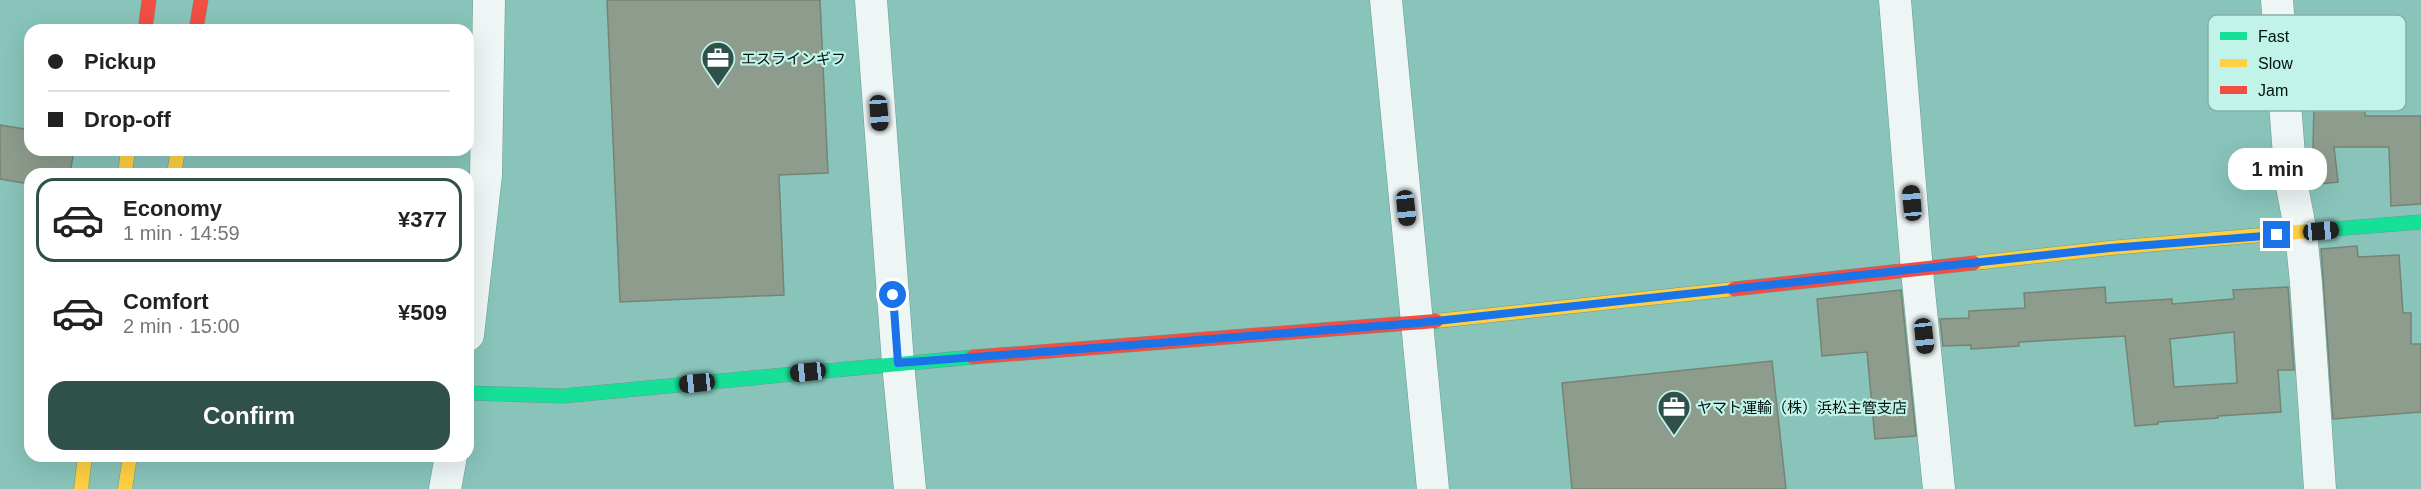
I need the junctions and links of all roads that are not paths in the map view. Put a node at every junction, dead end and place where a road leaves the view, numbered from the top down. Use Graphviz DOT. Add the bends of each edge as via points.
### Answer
graph roads {
  1 [pos="149,0"];
  2 [pos="201,0"];
  3 [pos="489,0"];
  4 [pos="871,0"];
  5 [pos="1386,0"];
  6 [pos="1895,0"];
  7 [pos="2277,0"];
  8 [pos="2278,15"];
  9 [pos="146,24"];
  10 [pos="197,24"];
  11 [pos="2286,111"];
  12 [pos="2421,222"];
  13 [pos="2301,233"];
  14 [pos="1917,271"];
  15 [pos="474,282"];
  16 [pos="1418,323"];
  17 [pos="898,363"];
  18 [pos="474,393"];
  19 [pos="84,462"];
  20 [pos="129,462"];
  21 [pos="450,462"];
  22 [pos="81,489"];
  23 [pos="125,489"];
  24 [pos="445,489"];
  25 [pos="910,489"];
  26 [pos="1433,489"];
  27 [pos="1939,489"];
  28 [pos="2320,489"];
  1 -- 9 [label="street"];
  2 -- 10 [label="street"];
  3 -- 15 [label="street" via="486,175"];
  4 -- 17 [label="street"];
  5 -- 16 [label="street"];
  6 -- 14 [label="street"];
  7 -- 8 [label="street"];
  11 -- 13 [label="street" via="2291,181"];
  12 -- 13 [label="street"];
  13 -- 14 [label="street" via="2110,248"];
  13 -- 28 [label="street"];
  14 -- 16 [label="street"];
  14 -- 27 [label="street"];
  16 -- 17 [label="street"];
  16 -- 26 [label="street"];
  17 -- 18 [label="street" via="563,396"];
  17 -- 25 [label="street"];
  19 -- 22 [label="street"];
  20 -- 23 [label="street"];
  21 -- 24 [label="street"];
}
